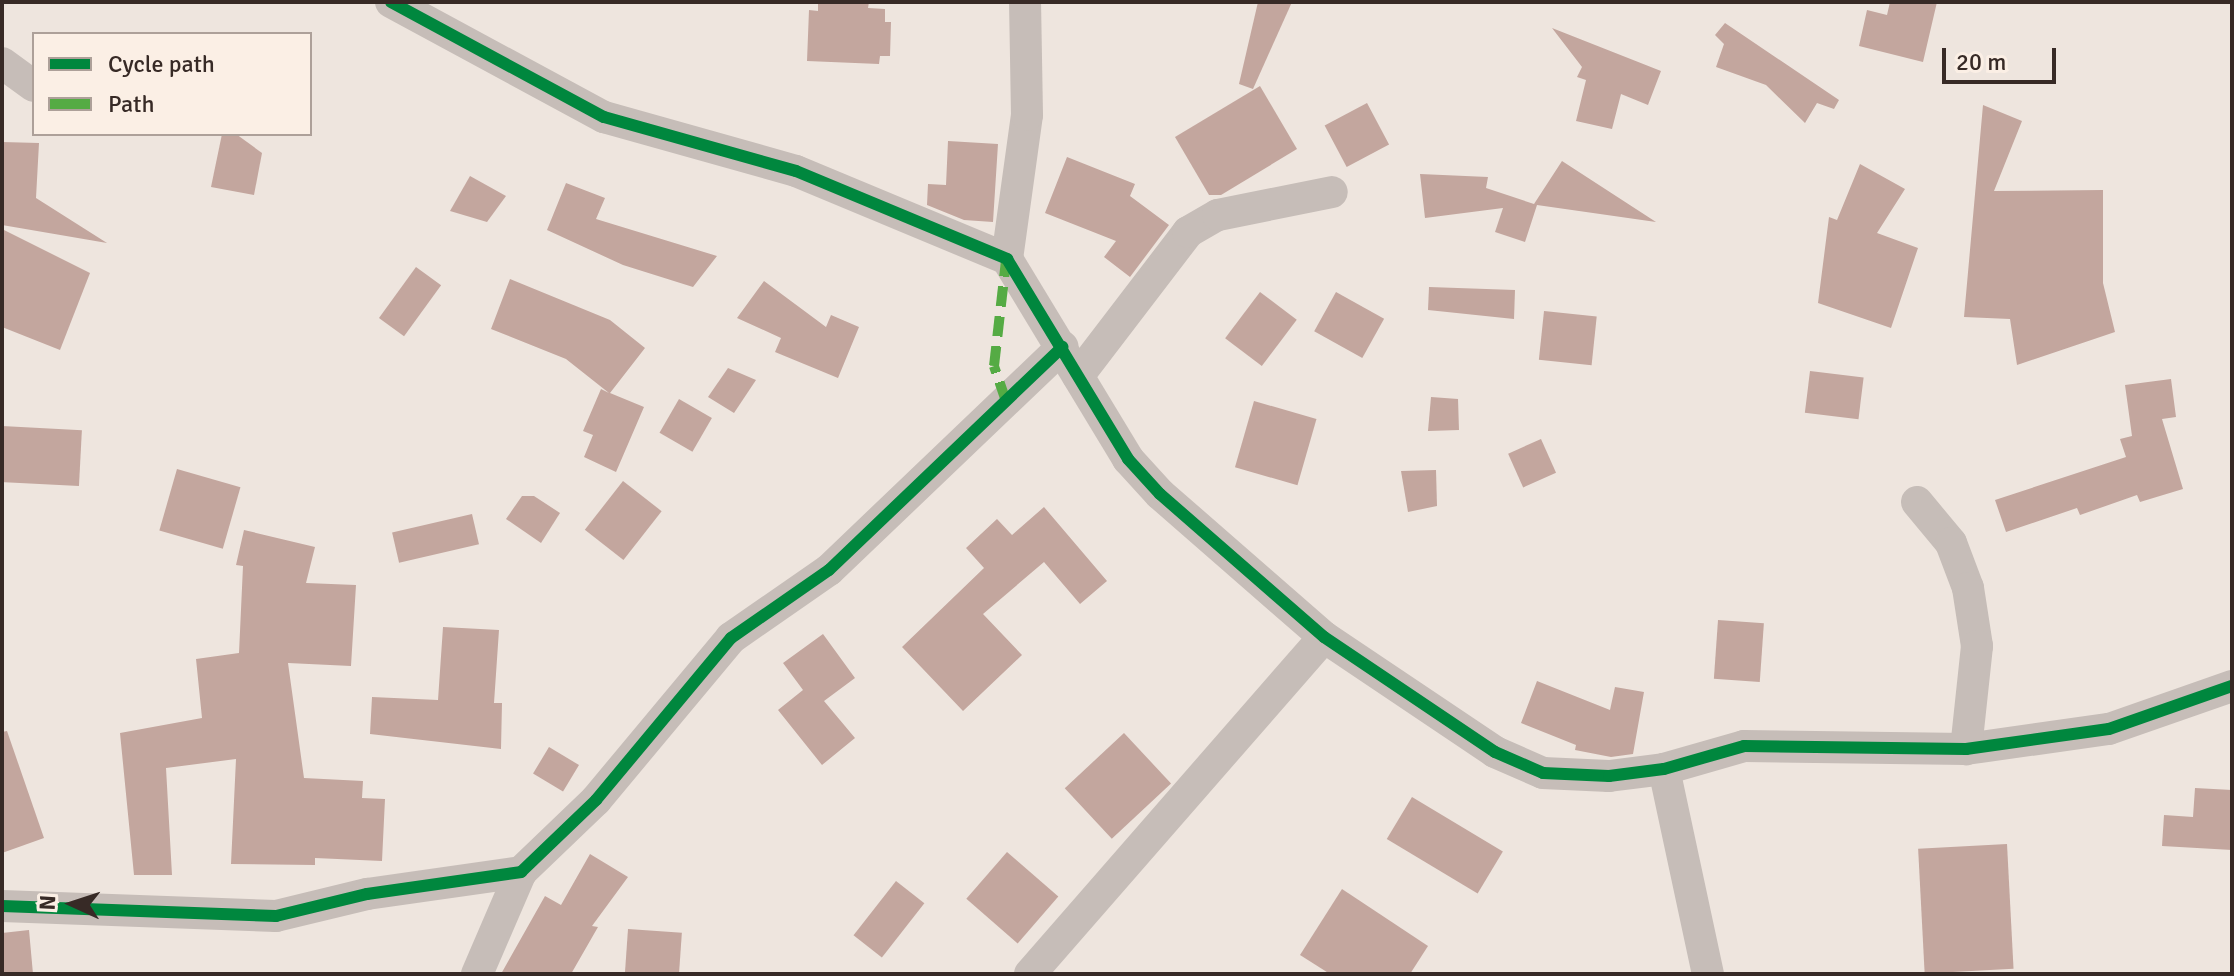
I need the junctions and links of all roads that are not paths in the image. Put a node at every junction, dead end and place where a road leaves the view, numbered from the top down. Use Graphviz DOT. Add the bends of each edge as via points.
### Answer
graph roads {
  1 [pos="391,2"];
  2 [pos="1025,2"];
  3 [pos="2,63"];
  4 [pos="32,85"];
  5 [pos="1332,192"];
  6 [pos="1007,259"];
  7 [pos="1062,347"];
  8 [pos="1078,376"];
  9 [pos="1917,502"];
  10 [pos="1324,637"];
  11 [pos="2232,686"];
  12 [pos="1966,749"];
  13 [pos="1664,769"];
  14 [pos="521,872"];
  15 [pos="2,906"];
  16 [pos="477,974"];
  17 [pos="1030,974"];
  18 [pos="1708,974"];
  1 -- 6 [label="street" via="604,117 796,171"];
  2 -- 6 [label="street" via="1027,115"];
  3 -- 4 [label="street"];
  5 -- 8 [label="street" via="1218,215 1188,232"];
  6 -- 7 [label="street"];
  7 -- 8 [label="street"];
  7 -- 14 [label="street" via="829,570 731,638 596,800"];
  8 -- 10 [label="street" via="1138,471"];
  9 -- 12 [label="street" via="1951,543 1968,588 1977,646"];
  10 -- 13 [label="street" via="1495,752 1543,773 1609,776"];
  10 -- 17 [label="street"];
  11 -- 12 [label="street" via="2109,729"];
  12 -- 13 [label="street" via="1744,746"];
  13 -- 18 [label="street"];
  14 -- 15 [label="street" via="367,894 276,916"];
  14 -- 16 [label="street"];
}
